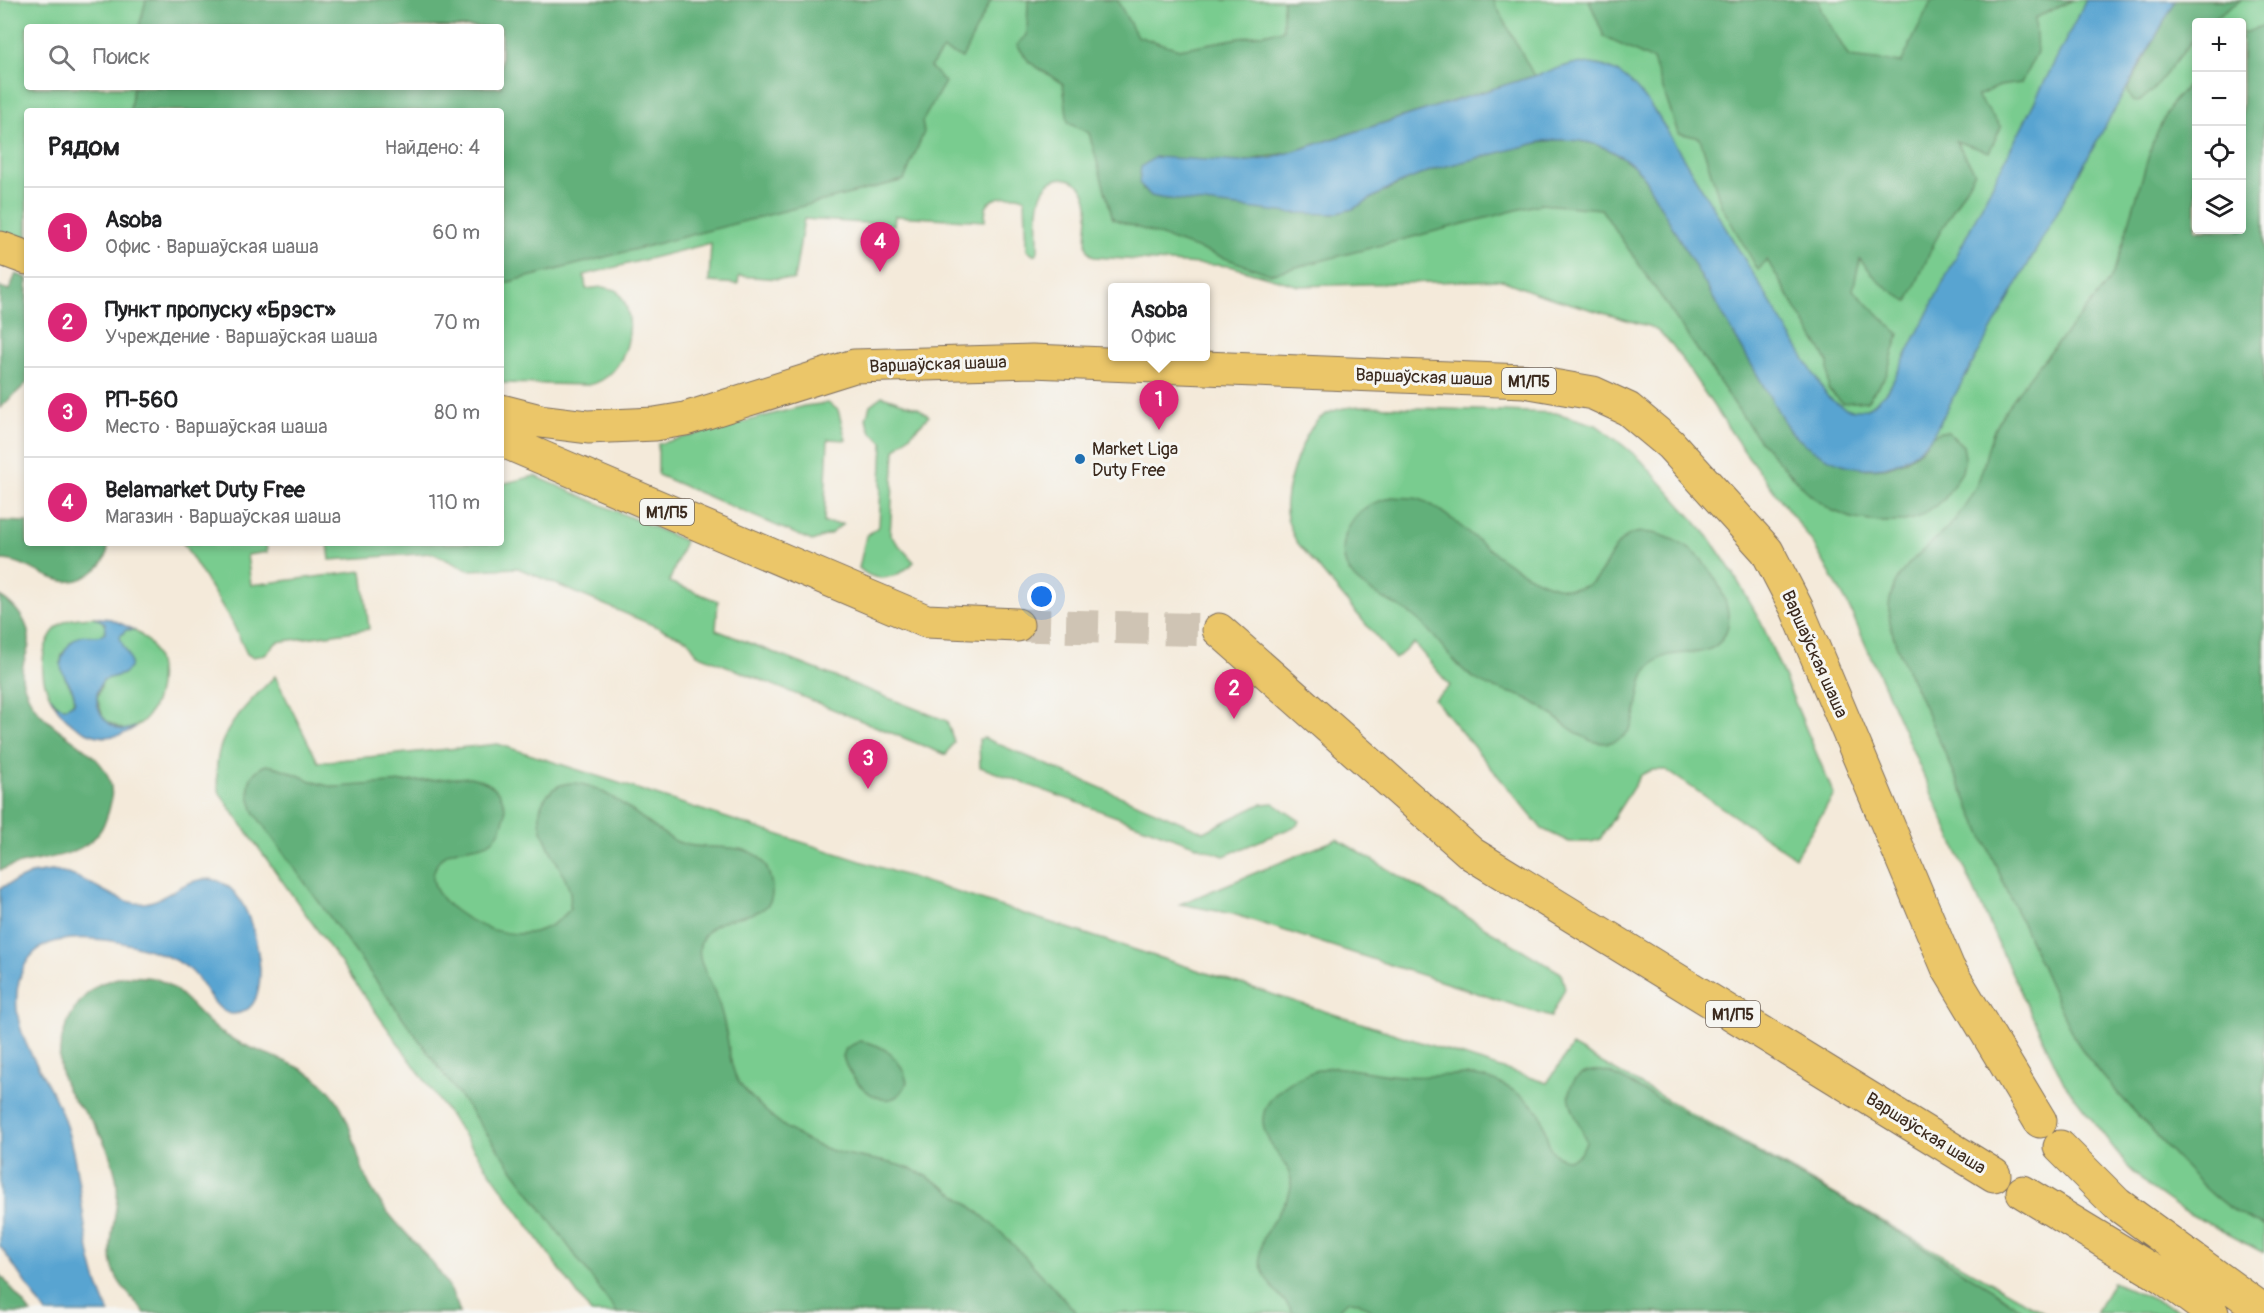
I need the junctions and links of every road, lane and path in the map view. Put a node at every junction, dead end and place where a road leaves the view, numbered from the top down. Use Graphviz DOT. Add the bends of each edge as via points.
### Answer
graph roads {
  1 [pos="0,248"];
  2 [pos="24,257"];
  3 [pos="504,412"];
  4 [pos="504,441"];
  5 [pos="1017,625"];
  6 [pos="1219,630"];
  7 [pos="2040,1121"];
  8 [pos="2060,1147"];
  9 [pos="1994,1175"];
  10 [pos="2023,1192"];
  11 [pos="2264,1311"];
  12 [pos="2212,1313"];
  1 -- 2 [label="highway"];
  3 -- 7 [label="highway, Варшаўская шаша / М1/П5" via="588,427 655,424 685,419 854,366 1032,361 1524,381 1572,387 1613,401 1670,444 1767,551 1797,609 1948,969"];
  4 -- 5 [label="highway, М1/П5" via="926,621"];
  6 -- 9 [label="highway, Варшаўская шаша / М1/П5" via="1472,854"];
  8 -- 11 [label="highway" via="2117,1204"];
  10 -- 12 [label="highway" via="2163,1278"];
}
